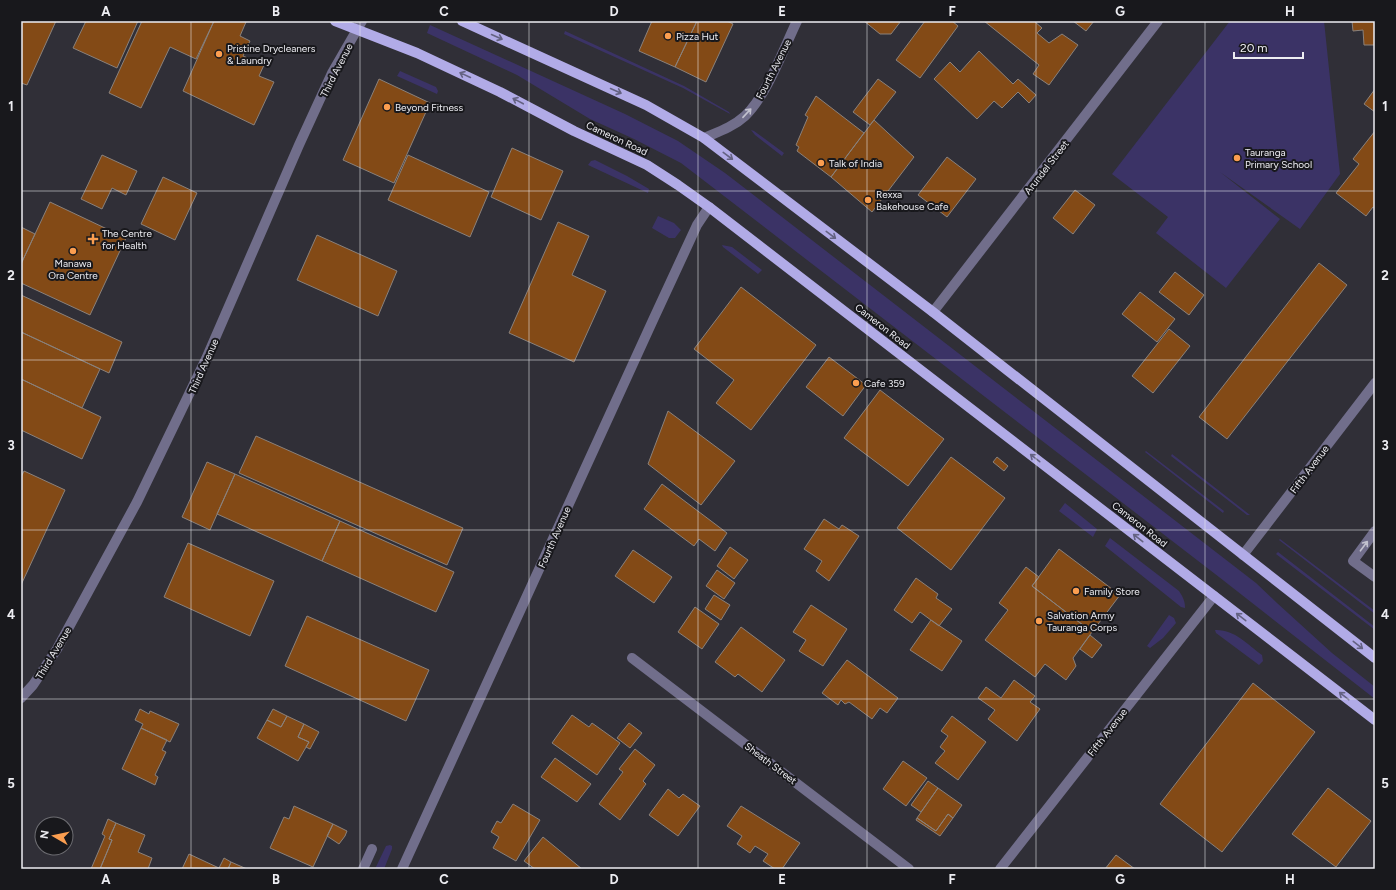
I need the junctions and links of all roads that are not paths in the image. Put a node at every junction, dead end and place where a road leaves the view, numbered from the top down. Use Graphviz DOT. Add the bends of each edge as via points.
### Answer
graph roads {
  1 [pos="335,21"];
  2 [pos="462,21"];
  3 [pos="797,21"];
  4 [pos="1158,21"];
  5 [pos="360,25"];
  6 [pos="704,138"];
  7 [pos="709,207"];
  8 [pos="933,312"];
  9 [pos="1375,384"];
  10 [pos="1375,531"];
  11 [pos="1243,555"];
  12 [pos="1375,577"];
  13 [pos="1214,596"];
  14 [pos="632,658"];
  15 [pos="1375,658"];
  16 [pos="21,698"];
  17 [pos="1375,720"];
  18 [pos="372,849"];
  19 [pos="363,869"];
  20 [pos="402,869"];
  21 [pos="909,869"];
  22 [pos="1000,869"];
  1 -- 5 [label="main road, Cameron Road"];
  2 -- 6 [label="main road, one-way" via="646,105"];
  6 -- 3 [label="street, Fourth Avenue, one-way" via="726,129 745,116 762,96"];
  4 -- 8 [label="street, Arundel Street"];
  7 -- 5 [label="main road, Cameron Road, one-way" via="647,166"];
  5 -- 16 [label="street, Third Avenue" via="332,73 206,359 137,502 57,649"];
  6 -- 8 [label="main road, one-way"];
  13 -- 7 [label="main road, Cameron Road, one-way"];
  7 -- 20 [label="street, Fourth Avenue" via="697,225 678,265"];
  8 -- 11 [label="main road"];
  9 -- 11 [label="street, Fifth Avenue"];
  12 -- 10 [label="street, one-way" via="1353,561"];
  11 -- 15 [label="main road, one-way"];
  17 -- 13 [label="main road, Cameron Road, one-way"];
  13 -- 22 [label="street, Fifth Avenue"];
  14 -- 21 [label="street, Sheath Street"];
  18 -- 19 [label="street"];
}
